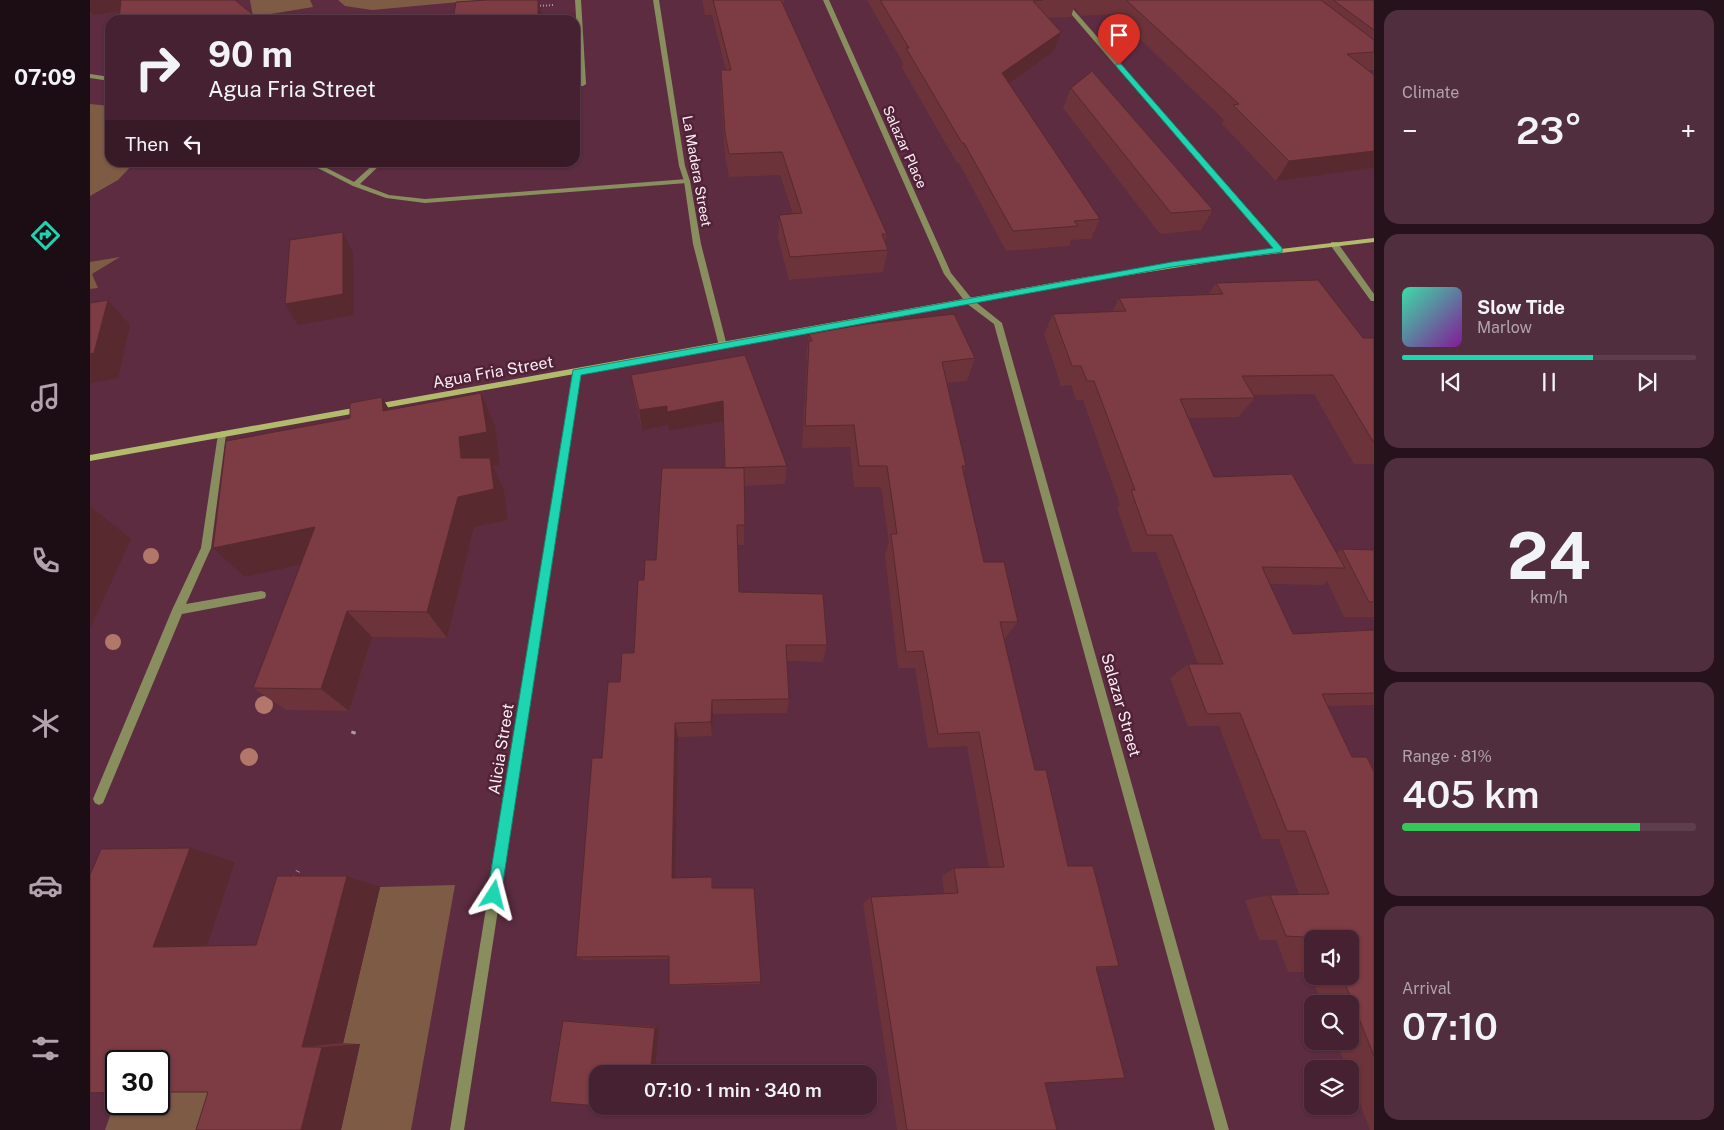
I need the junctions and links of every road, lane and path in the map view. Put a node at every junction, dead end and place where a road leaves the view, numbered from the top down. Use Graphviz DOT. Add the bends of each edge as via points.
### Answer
graph roads {
  1 [pos="578,0"];
  2 [pos="656,0"];
  3 [pos="826,0"];
  4 [pos="1062,0"];
  5 [pos="560,4"];
  6 [pos="536,6"];
  7 [pos="579,15"];
  8 [pos="580,34"];
  9 [pos="90,76"];
  10 [pos="105,78"];
  11 [pos="580,84"];
  12 [pos="319,167"];
  13 [pos="375,167"];
  14 [pos="687,181"];
  15 [pos="355,185"];
  16 [pos="1374,240"];
  17 [pos="1334,244"];
  18 [pos="1279,250"];
  19 [pos="1374,298"];
  20 [pos="969,301"];
  21 [pos="723,346"];
  22 [pos="577,372"];
  23 [pos="222,434"];
  24 [pos="90,458"];
  25 [pos="261,594"];
  26 [pos="177,610"];
  27 [pos="355,728"];
  28 [pos="353,734"];
  29 [pos="99,800"];
  30 [pos="298,871"];
  31 [pos="294,880"];
  32 [pos="457,1130"];
  33 [pos="1222,1130"];
  1 -- 7 [label="street"];
  2 -- 14 [label="street, La Madera Street"];
  3 -- 20 [label="street, Salazar Place" via="948,274"];
  4 -- 18 [label="street"];
  5 -- 6 [label="path"];
  8 -- 11 [label="street" via="583,84"];
  9 -- 10 [label="street"];
  12 -- 15 [label="street"];
  13 -- 15 [label="street"];
  14 -- 15 [label="street" via="425,201 388,197"];
  14 -- 21 [label="street, La Madera Street" via="698,244"];
  16 -- 17 [label="street, Agua Fria Street"];
  17 -- 18 [label="street, Agua Fria Street"];
  17 -- 19 [label="street"];
  18 -- 20 [label="street, Agua Fria Street" via="1172,265"];
  20 -- 21 [label="street, Agua Fria Street"];
  20 -- 33 [label="street, Salazar Street" via="998,323"];
  21 -- 22 [label="street, Agua Fria Street"];
  22 -- 23 [label="street, Agua Fria Street"];
  22 -- 32 [label="street, Alicia Street"];
  23 -- 24 [label="street, Agua Fria Street"];
  23 -- 26 [label="street" via="206,548"];
  25 -- 26 [label="street"];
  26 -- 29 [label="street"];
  27 -- 28 [label="path"];
  30 -- 31 [label="path"];
}
